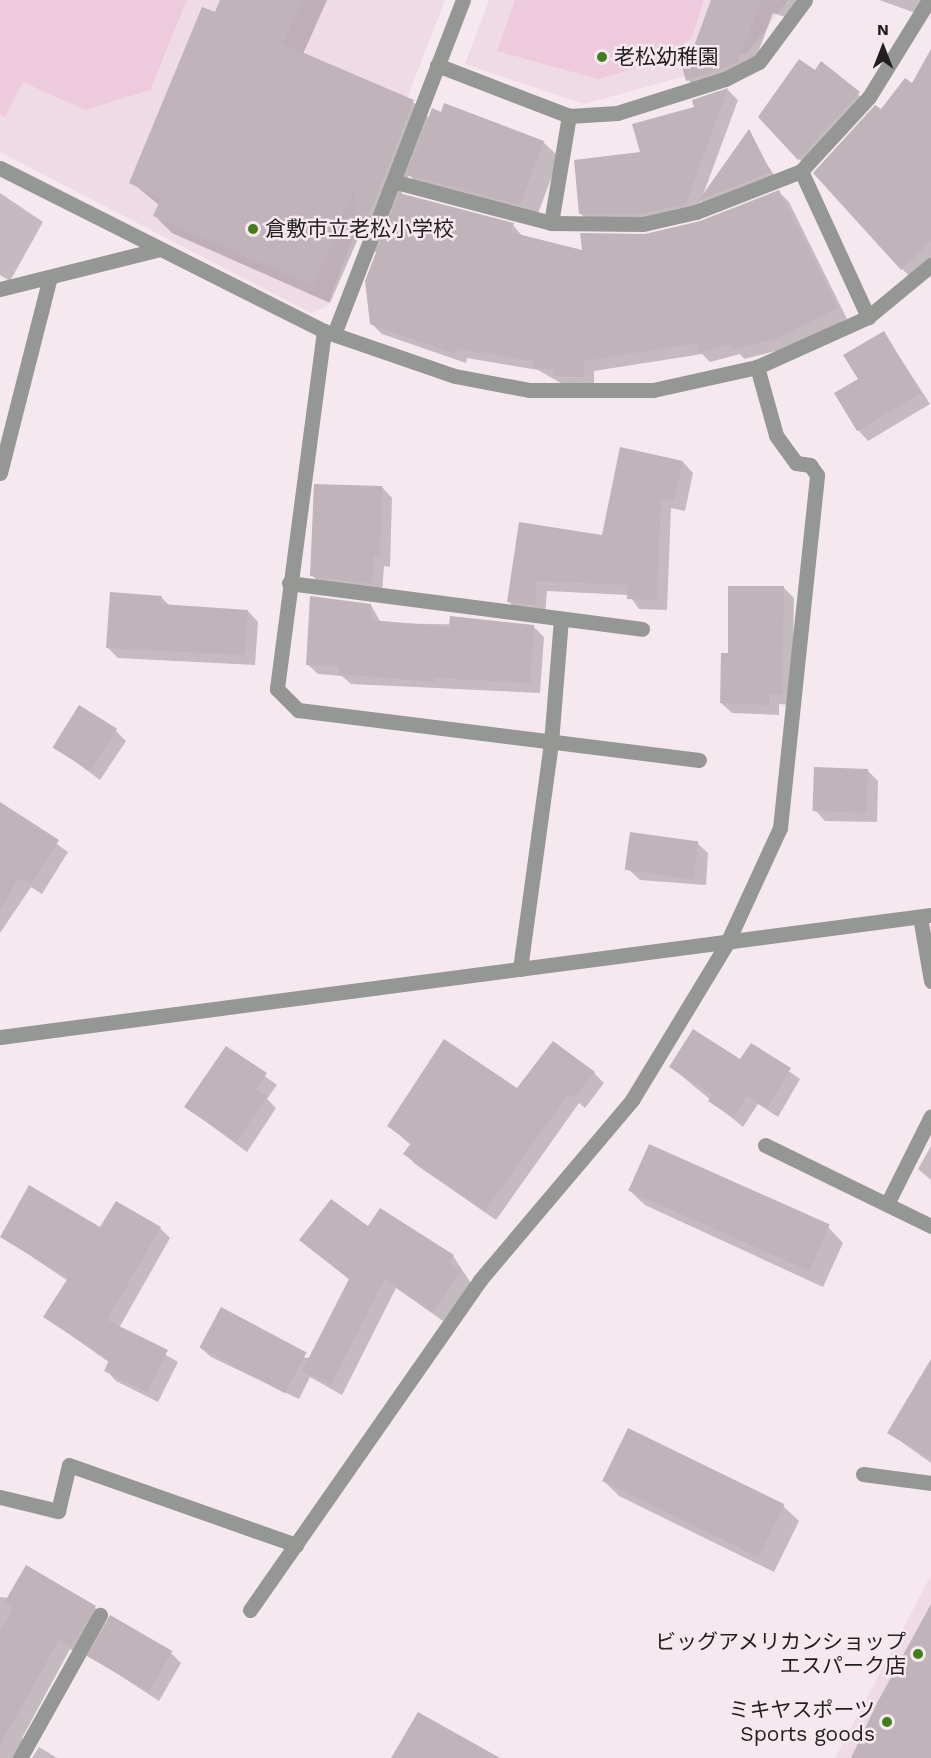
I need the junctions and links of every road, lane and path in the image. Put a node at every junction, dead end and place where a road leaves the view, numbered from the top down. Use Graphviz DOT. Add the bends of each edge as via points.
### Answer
graph roads {
  1 [pos="462,0"];
  2 [pos="804,0"];
  3 [pos="929,0"];
  4 [pos="437,65"];
  5 [pos="569,116"];
  6 [pos="0,168"];
  7 [pos="801,171"];
  8 [pos="396,182"];
  9 [pos="551,223"];
  10 [pos="157,250"];
  11 [pos="931,265"];
  12 [pos="50,277"];
  13 [pos="0,289"];
  14 [pos="868,317"];
  15 [pos="329,332"];
  16 [pos="757,367"];
  17 [pos="0,473"];
  18 [pos="289,583"];
  19 [pos="561,619"];
  20 [pos="642,629"];
  21 [pos="552,743"];
  22 [pos="699,760"];
  23 [pos="925,916"];
  24 [pos="727,943"];
  25 [pos="520,969"];
  26 [pos="931,981"];
  27 [pos="0,1037"];
  28 [pos="931,1116"];
  29 [pos="765,1145"];
  30 [pos="886,1204"];
  31 [pos="931,1226"];
  32 [pos="863,1474"];
  33 [pos="931,1483"];
  34 [pos="0,1497"];
  35 [pos="296,1545"];
  36 [pos="250,1610"];
  37 [pos="100,1615"];
  38 [pos="20,1758"];
  1 -- 4 [label="street"];
  2 -- 5 [label="street" via="759,62 734,75 617,113"];
  3 -- 7 [label="street" via="869,97"];
  4 -- 5 [label="street"];
  4 -- 8 [label="street"];
  5 -- 9 [label="street"];
  6 -- 10 [label="street"];
  7 -- 9 [label="street" via="696,212 643,224"];
  7 -- 14 [label="street"];
  8 -- 9 [label="street"];
  8 -- 15 [label="street"];
  10 -- 12 [label="street"];
  10 -- 15 [label="street"];
  11 -- 14 [label="street"];
  12 -- 13 [label="street"];
  12 -- 17 [label="street"];
  14 -- 16 [label="street"];
  15 -- 16 [label="street" via="455,376 529,390 653,390"];
  15 -- 18 [label="street"];
  16 -- 24 [label="street" via="776,435 796,463 810,465 817,475 780,828"];
  18 -- 19 [label="street"];
  18 -- 21 [label="street" via="277,689 298,710"];
  19 -- 20 [label="street"];
  19 -- 21 [label="street"];
  21 -- 22 [label="street"];
  21 -- 25 [label="street"];
  23 -- 24 [label="street"];
  23 -- 26 [label="street"];
  24 -- 25 [label="street"];
  24 -- 35 [label="street" via="632,1100 480,1280"];
  25 -- 27 [label="street"];
  28 -- 30 [label="street"];
  29 -- 30 [label="street"];
  30 -- 31 [label="street"];
  32 -- 33 [label="street"];
  34 -- 35 [label="street" via="58,1511 69,1465"];
  35 -- 36 [label="street"];
  37 -- 38 [label="street"];
}
